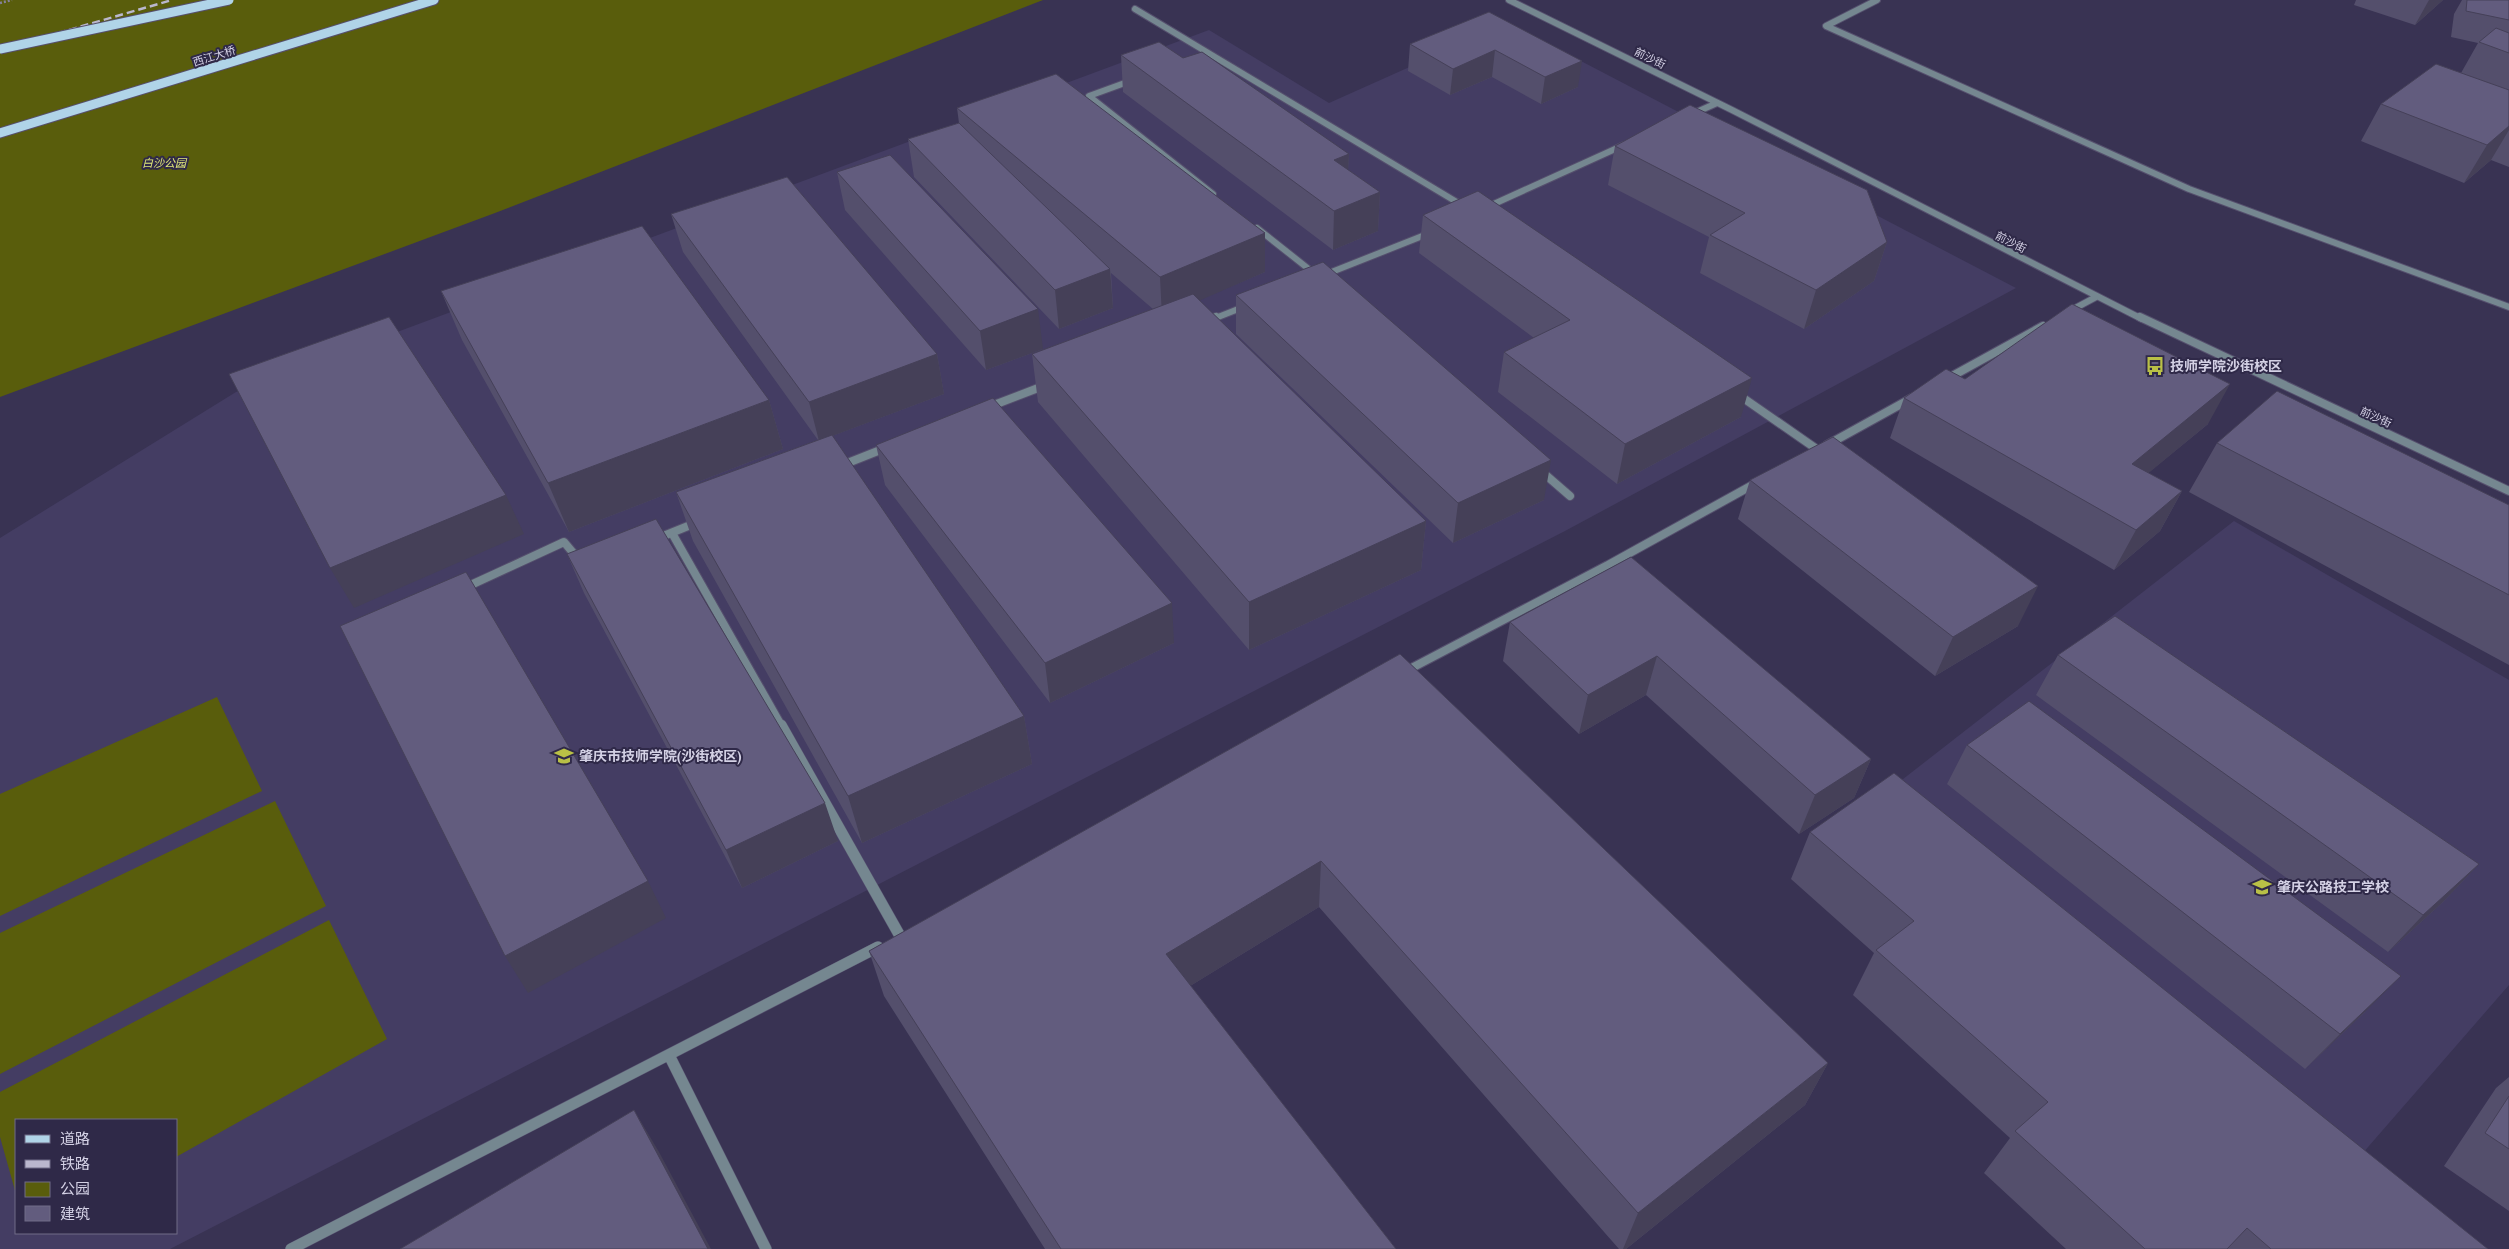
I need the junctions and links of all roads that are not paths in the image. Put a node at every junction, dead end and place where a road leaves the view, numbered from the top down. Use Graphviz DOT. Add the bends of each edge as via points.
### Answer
graph roads {
  1 [pos="229,0"];
  2 [pos="434,0"];
  3 [pos="1509,0"];
  4 [pos="1877,0"];
  5 [pos="1136,9"];
  6 [pos="0,49"];
  7 [pos="1208,52"];
  8 [pos="1199,56"];
  9 [pos="1144,76"];
  10 [pos="1717,103"];
  11 [pos="1683,118"];
  12 [pos="0,133"];
  13 [pos="1631,142"];
  14 [pos="1219,199"];
  15 [pos="1250,223"];
  16 [pos="1434,231"];
  17 [pos="1319,277"];
  18 [pos="1310,281"];
  19 [pos="1326,283"];
  20 [pos="2096,297"];
  21 [pos="1254,302"];
  22 [pos="2509,307"];
  23 [pos="1199,324"];
  24 [pos="1051,383"];
  25 [pos="1939,383"];
  26 [pos="1727,387"];
  27 [pos="1922,392"];
  28 [pos="978,412"];
  29 [pos="894,444"];
  30 [pos="1533,464"];
  31 [pos="830,470"];
  32 [pos="1765,478"];
  33 [pos="2509,491"];
  34 [pos="1570,496"];
  35 [pos="706,519"];
  36 [pos="672,533"];
  37 [pos="646,543"];
  38 [pos="585,568"];
  39 [pos="457,591"];
  40 [pos="1395,676"];
  41 [pos="669,1055"];
  42 [pos="291,1249"];
  43 [pos="766,1249"];
  1 -- 6 [label="main road, bridge"];
  2 -- 12 [label="main road, 西江大桥"];
  3 -- 10 [label="street, 前沙街"];
  4 -- 22 [label="street" via="1826,26 2189,189"];
  5 -- 7 [label="street"];
  7 -- 8 [label="street"];
  7 -- 13 [label="street" via="1475,212"];
  9 -- 14 [label="street" via="1089,96"];
  10 -- 11 [label="street"];
  10 -- 20 [label="street, 前沙街"];
  15 -- 17 [label="street"];
  16 -- 17 [label="street"];
  17 -- 18 [label="street"];
  17 -- 19 [label="street"];
  20 -- 25 [label="street"];
  20 -- 33 [label="street, 前沙街"];
  21 -- 23 [label="street"];
  24 -- 28 [label="street"];
  26 -- 27 [label="street" via="1813,452"];
  29 -- 31 [label="street"];
  30 -- 34 [label="street"];
  32 -- 40 [label="street" via="1608,565"];
  35 -- 36 [label="street"];
  36 -- 37 [label="street"];
  36 -- 41 [label="street" via="904,934"];
  38 -- 39 [label="street" via="564,542"];
  41 -- 42 [label="street"];
  41 -- 43 [label="street"];
}
